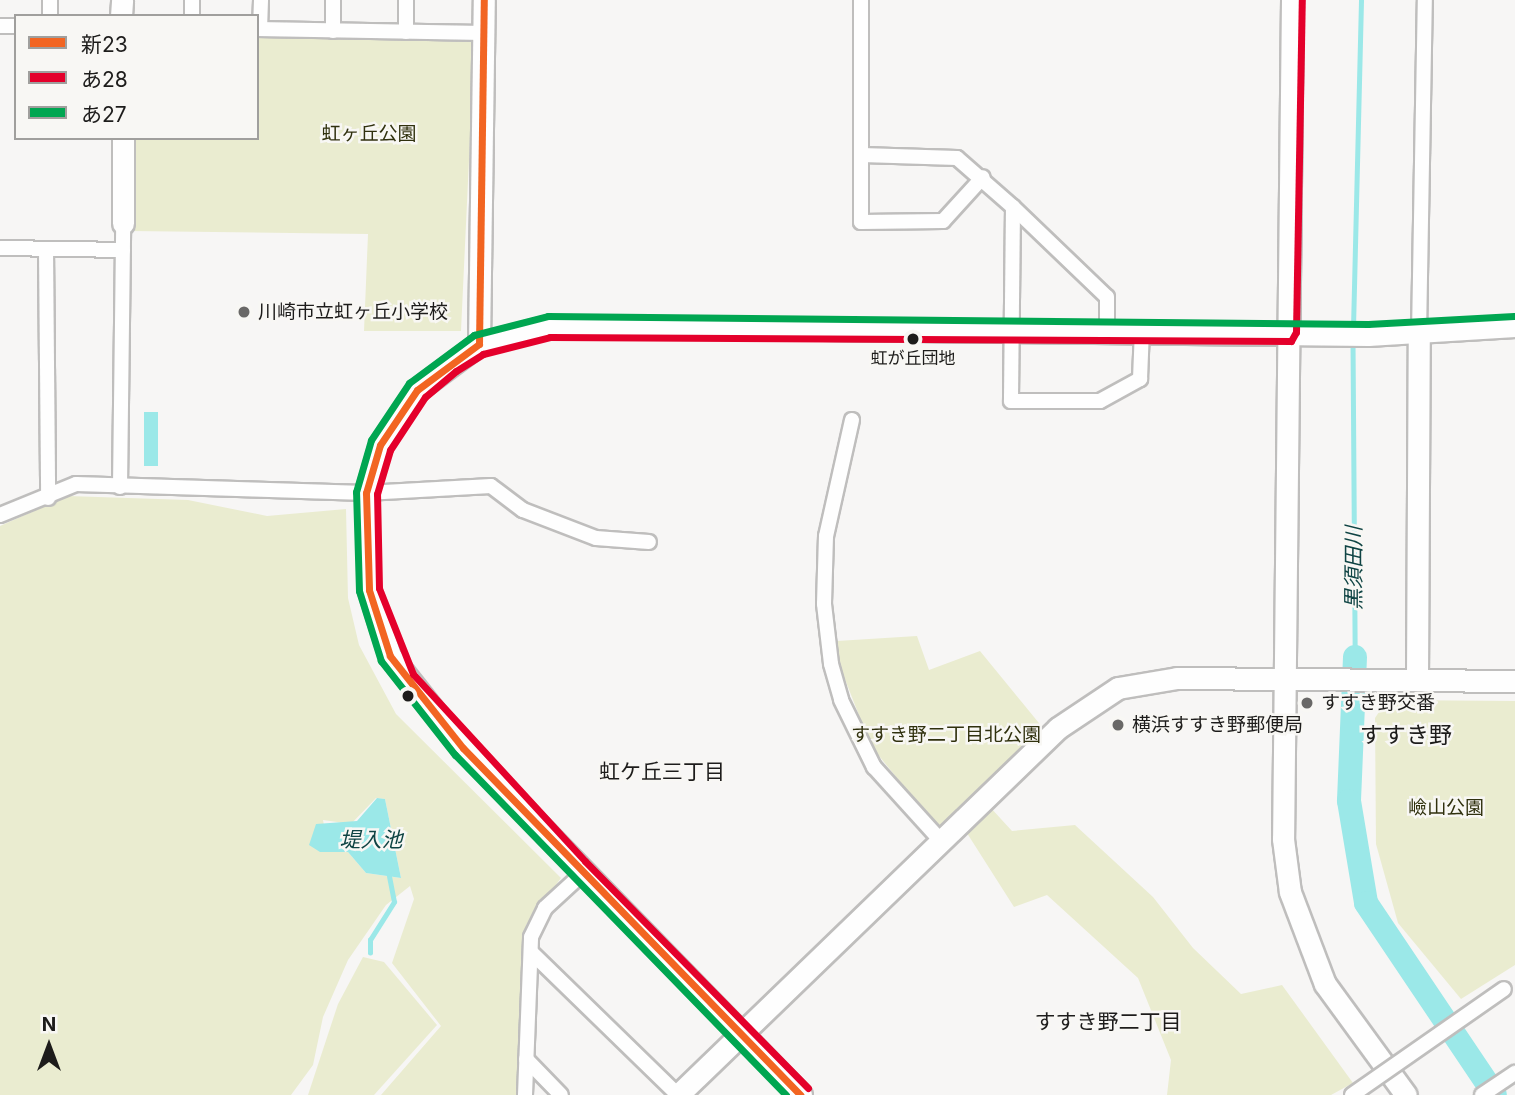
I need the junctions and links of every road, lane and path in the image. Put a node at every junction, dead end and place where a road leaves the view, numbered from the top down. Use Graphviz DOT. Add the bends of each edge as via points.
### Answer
graph roads {
  1 [pos="261,0"];
  2 [pos="334,0"];
  3 [pos="406,0"];
  4 [pos="484,0"];
  5 [pos="861,0"];
  6 [pos="1292,0"];
  7 [pos="1426,0"];
  8 [pos="259,29"];
  9 [pos="333,31"];
  10 [pos="406,32"];
  11 [pos="484,33"];
  12 [pos="123,140"];
  13 [pos="862,155"];
  14 [pos="983,177"];
  15 [pos="1013,207"];
  16 [pos="123,223"];
  17 [pos="0,248"];
  18 [pos="46,249"];
  19 [pos="123,250"];
  20 [pos="1515,326"];
  21 [pos="1011,329"];
  22 [pos="1107,330"];
  23 [pos="1142,330"];
  24 [pos="1286,332"];
  25 [pos="1419,334"];
  26 [pos="479,344"];
  27 [pos="852,420"];
  28 [pos="120,487"];
  29 [pos="366,493"];
  30 [pos="48,498"];
  31 [pos="0,515"];
  32 [pos="649,542"];
  33 [pos="1285,678"];
  34 [pos="1417,679"];
  35 [pos="1515,681"];
  36 [pos="941,841"];
  37 [pos="583,873"];
  38 [pos="531,952"];
  39 [pos="1509,985"];
  40 [pos="741,1034"];
  41 [pos="526,1059"];
  42 [pos="1515,1073"];
  43 [pos="525,1095"];
  44 [pos="561,1095"];
  45 [pos="678,1095"];
  46 [pos="801,1095"];
  47 [pos="1352,1095"];
  48 [pos="1406,1095"];
  49 [pos="1482,1095"];
  1 -- 8 [label="street"];
  2 -- 9 [label="street"];
  3 -- 10 [label="street"];
  4 -- 11 [label="street"];
  5 -- 13 [label="street"];
  6 -- 24 [label="street"];
  7 -- 25 [label="street"];
  8 -- 9 [label="street"];
  9 -- 10 [label="street"];
  10 -- 11 [label="street"];
  11 -- 26 [label="street"];
  12 -- 16 [label="street"];
  13 -- 14 [label="street" via="957,158"];
  13 -- 14 [label="street" via="860,222 943,221"];
  14 -- 15 [label="street"];
  15 -- 21 [label="street"];
  15 -- 22 [label="street" via="1107,296"];
  16 -- 19 [label="street"];
  17 -- 18 [label="street"];
  18 -- 19 [label="street"];
  18 -- 30 [label="street"];
  19 -- 28 [label="street"];
  20 -- 25 [label="street"];
  21 -- 22 [label="street"];
  21 -- 23 [label="street" via="1011,401 1100,401 1140,379"];
  21 -- 26 [label="street" via="549,326"];
  22 -- 23 [label="street"];
  23 -- 24 [label="street"];
  24 -- 25 [label="street"];
  24 -- 33 [label="street"];
  25 -- 34 [label="street"];
  26 -- 29 [label="street" via="417,390 380,445"];
  27 -- 36 [label="street" via="826,536 824,604 831,664 841,700 874,767"];
  28 -- 29 [label="street"];
  28 -- 30 [label="street" via="76,484"];
  29 -- 32 [label="street" via="491,486 523,510 596,538"];
  29 -- 37 [label="street" via="369,590 390,656 423,704"];
  30 -- 31 [label="street"];
  33 -- 34 [label="street"];
  33 -- 36 [label="street" via="1177,678 1118,688 1058,729"];
  33 -- 48 [label="street" via="1283,839 1290,892 1325,984"];
  34 -- 35 [label="street"];
  36 -- 40 [label="street"];
  37 -- 38 [label="street" via="545,908"];
  37 -- 40 [label="street"];
  38 -- 41 [label="street"];
  38 -- 45 [label="street"];
  39 -- 47 [label="street, bridge"];
  40 -- 45 [label="street"];
  40 -- 46 [label="street"];
  41 -- 43 [label="street"];
  41 -- 44 [label="street"];
  42 -- 49 [label="street"];
}
